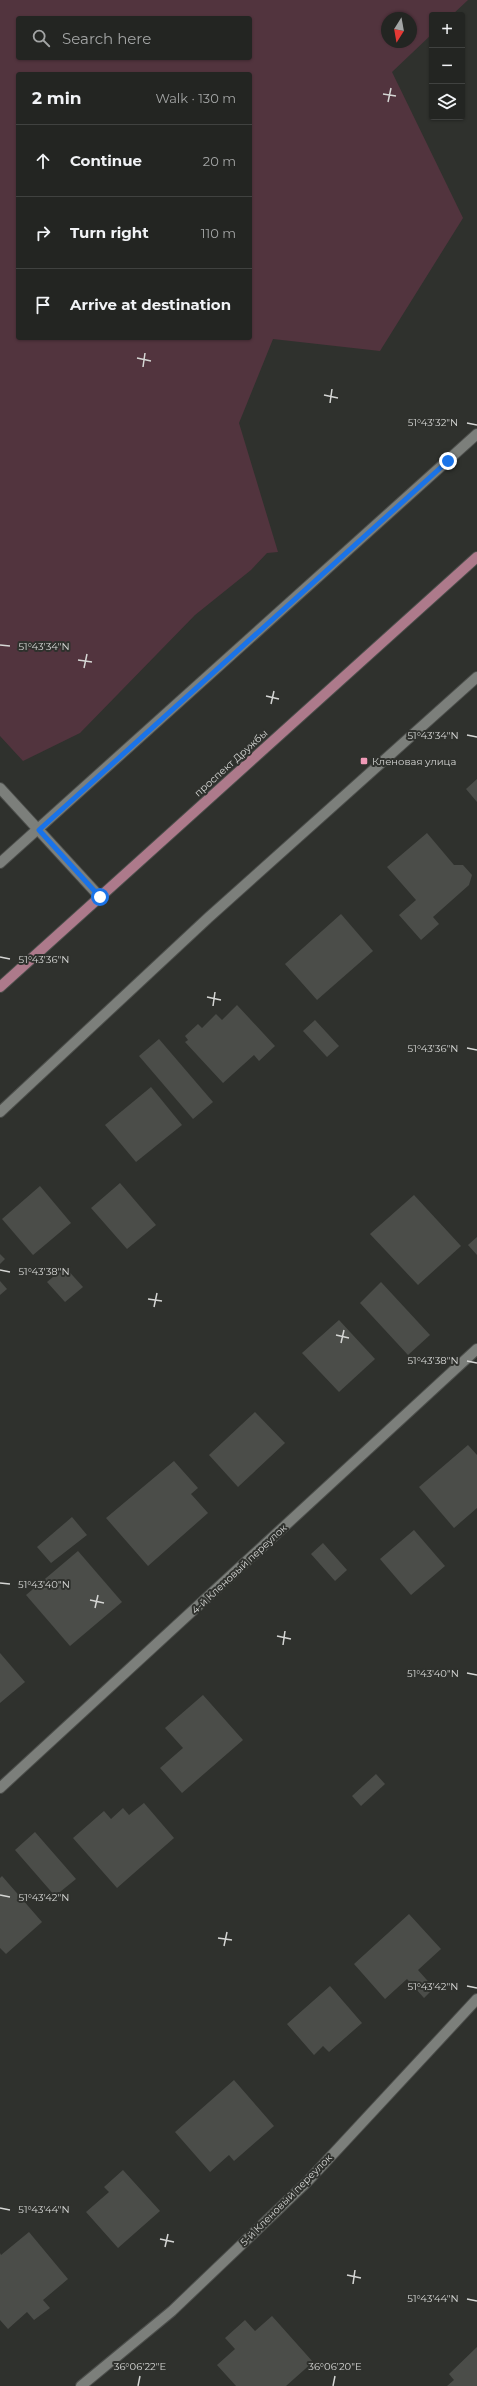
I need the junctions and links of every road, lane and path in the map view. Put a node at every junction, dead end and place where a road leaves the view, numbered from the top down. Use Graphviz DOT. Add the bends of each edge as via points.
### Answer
graph roads {
  1 [pos="477,434"];
  2 [pos="477,557"];
  3 [pos="477,676"];
  4 [pos="0,788"];
  5 [pos="39,830"];
  6 [pos="0,863"];
  7 [pos="100,897"];
  8 [pos="0,987"];
  9 [pos="0,1112"];
  10 [pos="477,1349"];
  11 [pos="0,1788"];
  12 [pos="477,1999"];
  13 [pos="81,2386"];
  1 -- 5 [label="street"];
  2 -- 7 [label="main road, проспект Дружбы"];
  3 -- 9 [label="street" via="214,913"];
  4 -- 5 [label="street"];
  5 -- 6 [label="street"];
  5 -- 7 [label="street"];
  7 -- 8 [label="main road, проспект Дружбы"];
  10 -- 11 [label="street, 4-й Кленовый переулок"];
  12 -- 13 [label="street, 5-й Кленовый переулок" via="307,2182 172,2311"];
}
